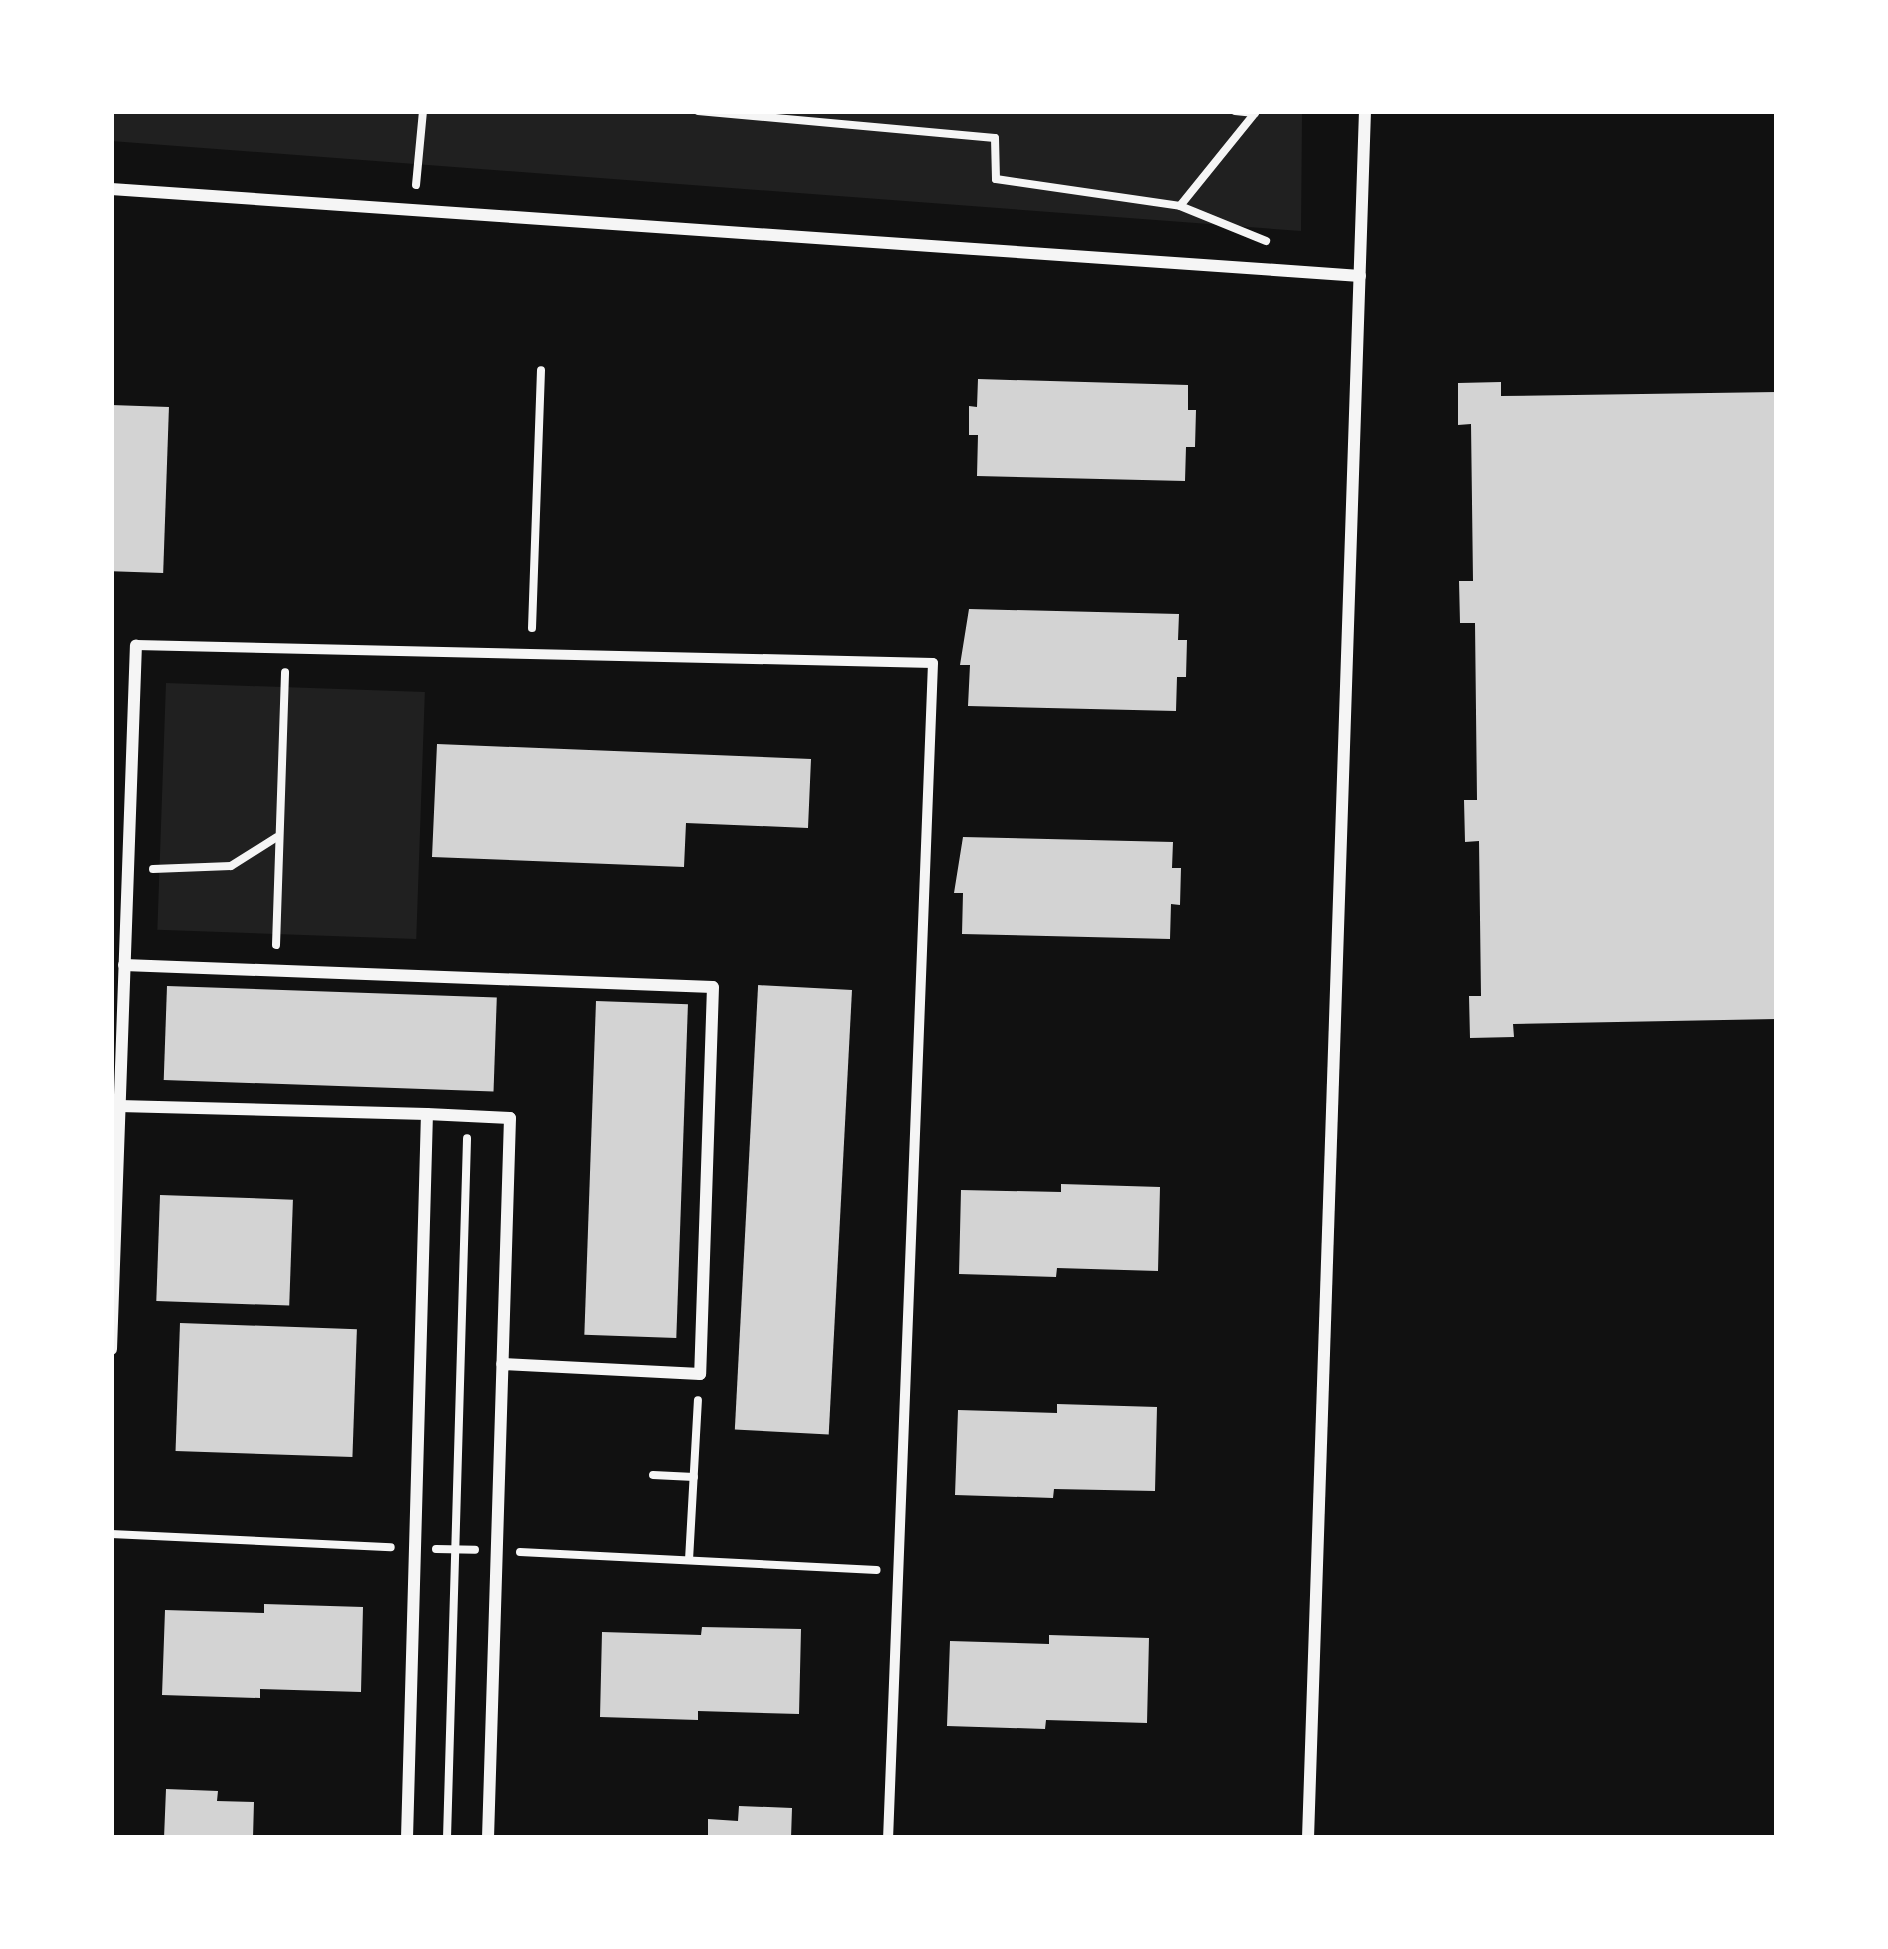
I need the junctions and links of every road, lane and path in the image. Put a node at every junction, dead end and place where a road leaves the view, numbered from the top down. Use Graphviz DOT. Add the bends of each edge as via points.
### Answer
graph roads {
  1 [pos="423,111"];
  2 [pos="698,111"];
  3 [pos="1235,111"];
  4 [pos="1365,111"];
  5 [pos="111,189"];
  6 [pos="1180,206"];
  7 [pos="414,211"];
  8 [pos="1284,271"];
  9 [pos="1360,276"];
  10 [pos="541,370"];
  11 [pos="136,645"];
  12 [pos="286,648"];
  13 [pos="531,654"];
  14 [pos="278,837"];
  15 [pos="128,868"];
  16 [pos="124,965"];
  17 [pos="278,970"];
  18 [pos="119,1106"];
  19 [pos="427,1114"];
  20 [pos="468,1116"];
  21 [pos="111,1349"];
  22 [pos="502,1364"];
  23 [pos="697,1414"];
  24 [pos="653,1475"];
  25 [pos="694,1477"];
  26 [pos="111,1534"];
  27 [pos="415,1548"];
  28 [pos="455,1549"];
  29 [pos="497,1551"];
  30 [pos="688,1560"];
  31 [pos="898,1571"];
  32 [pos="406,1838"];
  33 [pos="447,1838"];
  34 [pos="488,1838"];
  35 [pos="888,1838"];
  36 [pos="1309,1838"];
  1 -- 7 [label="path"];
  2 -- 6 [label="path" via="995,138 996,179"];
  3 -- 6 [label="path" via="1255,113"];
  4 -- 9 [label="street"];
  5 -- 7 [label="street"];
  6 -- 8 [label="path" via="1285,249"];
  7 -- 8 [label="street"];
  8 -- 9 [label="street"];
  9 -- 36 [label="street"];
  10 -- 13 [label="path"];
  11 -- 12 [label="street"];
  11 -- 15 [label="street"];
  12 -- 13 [label="street"];
  12 -- 14 [label="path"];
  13 -- 31 [label="street" via="933,663"];
  14 -- 15 [label="path" via="231,866"];
  14 -- 17 [label="path"];
  15 -- 16 [label="street"];
  16 -- 17 [label="street"];
  16 -- 18 [label="street"];
  17 -- 22 [label="street" via="713,987 700,1374"];
  18 -- 19 [label="street"];
  18 -- 21 [label="street"];
  19 -- 20 [label="street"];
  19 -- 27 [label="street"];
  20 -- 22 [label="street" via="510,1118"];
  20 -- 28 [label="path"];
  22 -- 29 [label="street"];
  23 -- 25 [label="path"];
  24 -- 25 [label="path"];
  25 -- 30 [label="path"];
  26 -- 27 [label="path"];
  27 -- 28 [label="path"];
  27 -- 32 [label="street"];
  28 -- 29 [label="path"];
  28 -- 33 [label="path"];
  29 -- 30 [label="path"];
  29 -- 34 [label="street"];
  30 -- 31 [label="path"];
  31 -- 35 [label="street"];
}
